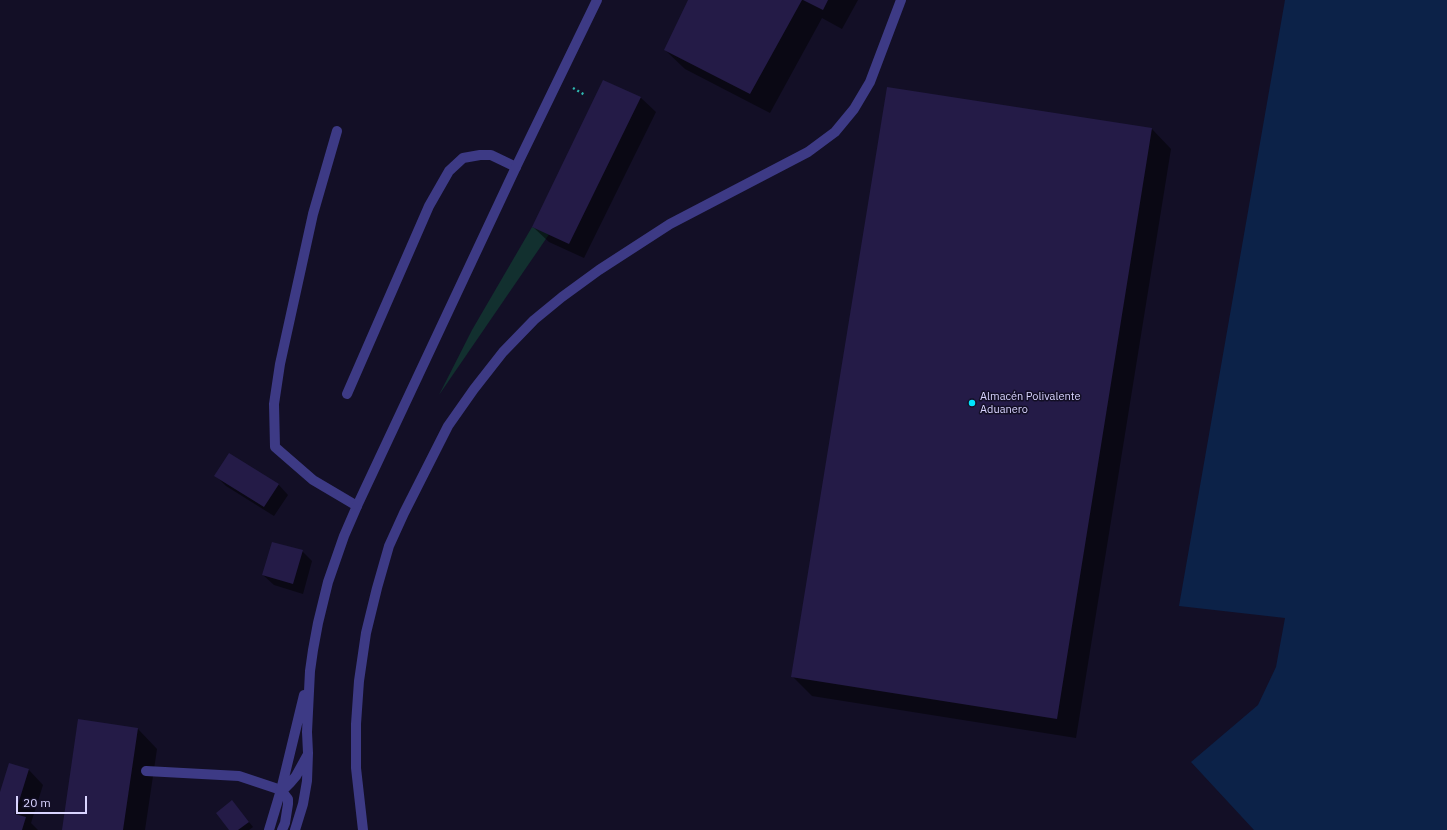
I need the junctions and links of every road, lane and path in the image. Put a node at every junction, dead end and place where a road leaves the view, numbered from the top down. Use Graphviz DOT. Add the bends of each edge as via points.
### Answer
graph roads {
  1 [pos="597,0"];
  2 [pos="901,0"];
  3 [pos="573,88"];
  4 [pos="569,95"];
  5 [pos="337,131"];
  6 [pos="516,167"];
  7 [pos="347,394"];
  8 [pos="357,506"];
  9 [pos="310,671"];
  10 [pos="308,754"];
  11 [pos="146,771"];
  12 [pos="281,790"];
  13 [pos="268,830"];
  14 [pos="282,830"];
  15 [pos="295,830"];
  16 [pos="363,830"];
  1 -- 6 [label="street"];
  2 -- 16 [label="street" via="870,82 854,109 835,132 808,152 670,224 562,297 534,320 503,352 448,426 389,546 366,633 356,724 356,768"];
  3 -- 4 [label="path"];
  5 -- 8 [label="street" via="314,214 280,364 274,404 275,447 313,480"];
  6 -- 7 [label="street" via="491,155 480,155 463,158 448,171 429,206"];
  6 -- 8 [label="street"];
  8 -- 9 [label="street" via="328,582"];
  9 -- 10 [label="street"];
  9 -- 12 [label="street"];
  10 -- 12 [label="street" via="296,776"];
  10 -- 15 [label="street" via="307,781"];
  11 -- 12 [label="street" via="239,776"];
  12 -- 13 [label="street"];
  12 -- 14 [label="street" via="288,799"];
}
